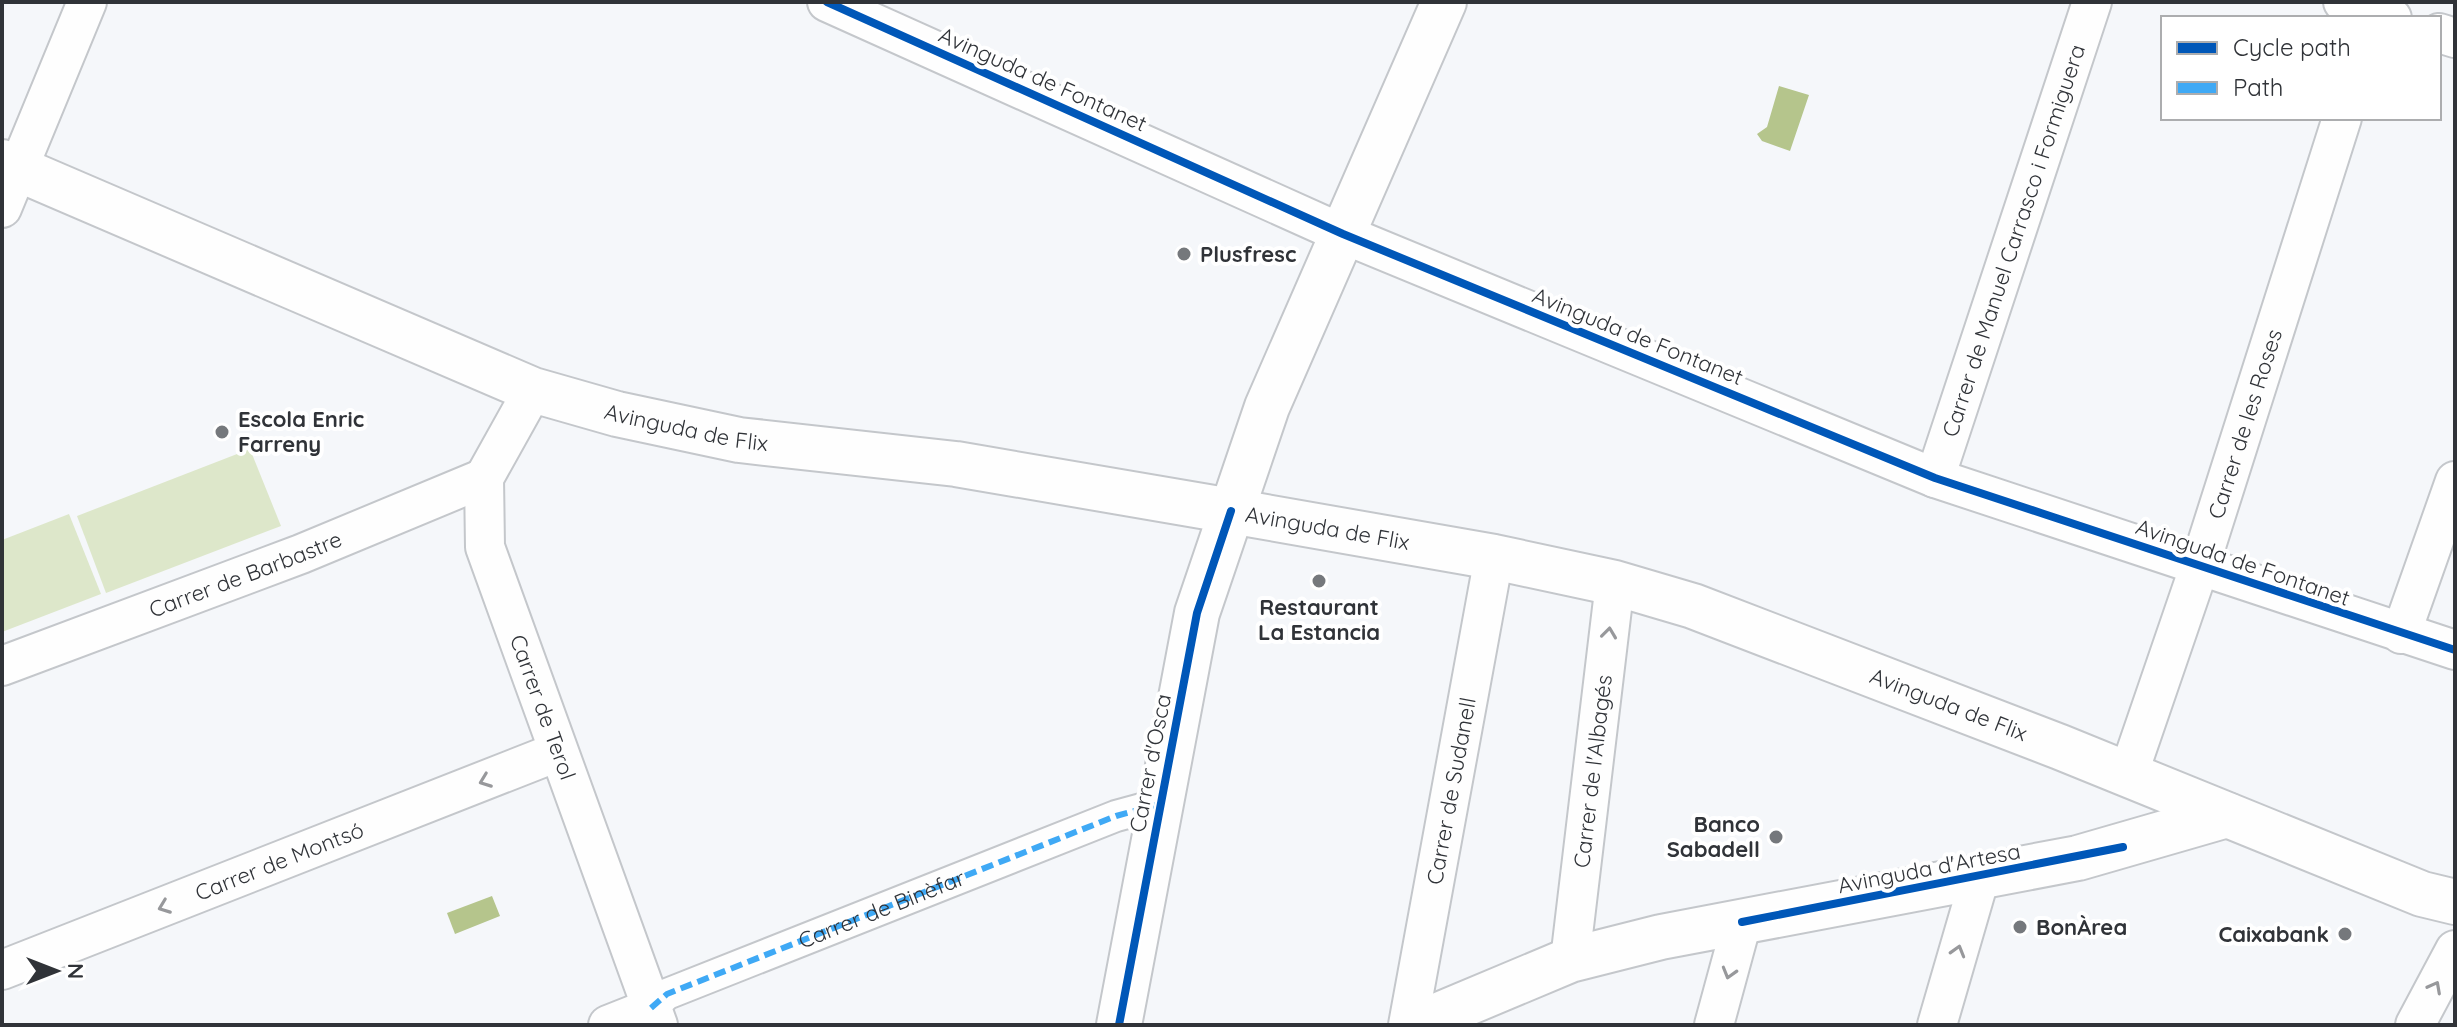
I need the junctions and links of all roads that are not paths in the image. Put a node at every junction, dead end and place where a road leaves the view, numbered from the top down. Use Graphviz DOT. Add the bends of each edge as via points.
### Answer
graph roads {
  1 [pos="827,2"];
  2 [pos="1444,2"];
  3 [pos="2092,2"];
  4 [pos="74,6"];
  5 [pos="2341,120"];
  6 [pos="10,165"];
  7 [pos="2,208"];
  8 [pos="1343,234"];
  9 [pos="533,390"];
  10 [pos="484,478"];
  11 [pos="1935,478"];
  12 [pos="2455,481"];
  13 [pos="1231,511"];
  14 [pos="1494,557"];
  15 [pos="2200,565"];
  16 [pos="1615,583"];
  17 [pos="2401,634"];
  18 [pos="2455,650"];
  19 [pos="2,666"];
  20 [pos="557,752"];
  21 [pos="2128,775"];
  22 [pos="1160,804"];
  23 [pos="2227,815"];
  24 [pos="1980,877"];
  25 [pos="2455,902"];
  26 [pos="1742,922"];
  27 [pos="2455,950"];
  28 [pos="1570,960"];
  29 [pos="2,970"];
  30 [pos="654,1016"];
  31 [pos="608,1025"];
  32 [pos="1119,1025"];
  33 [pos="1408,1025"];
  34 [pos="1415,1025"];
  35 [pos="1714,1025"];
  36 [pos="1937,1025"];
  37 [pos="2415,1025"];
  1 -- 8 [label="street, Avinguda de Fontanet"];
  2 -- 8 [label="main road, Carrer d'Osca"];
  3 -- 11 [label="street, Carrer de Manuel Carrasco i Formiguera"];
  4 -- 6 [label="street"];
  5 -- 15 [label="street, Carrer de les Roses"];
  6 -- 7 [label="street"];
  6 -- 9 [label="main road, Avinguda de Flix"];
  8 -- 11 [label="street, Avinguda de Fontanet"];
  8 -- 13 [label="main road, Carrer d'Osca" via="1267,407"];
  9 -- 10 [label="street, Carrer de Terol"];
  9 -- 13 [label="main road, Avinguda de Flix" via="739,440 956,464"];
  10 -- 19 [label="street, Carrer de Barbastre" via="301,554"];
  10 -- 20 [label="street, Carrer de Terol" via="485,547"];
  11 -- 15 [label="street, Avinguda de Fontanet"];
  12 -- 17 [label="street"];
  13 -- 14 [label="main road, Avinguda de Flix"];
  13 -- 22 [label="main road, Carrer d'Osca" via="1197,613"];
  14 -- 16 [label="main road, Avinguda de Flix"];
  14 -- 33 [label="street, Carrer de Sudanell"];
  15 -- 17 [label="street, Avinguda de Fontanet"];
  15 -- 21 [label="street, Carrer de les Roses"];
  16 -- 21 [label="main road, Avinguda de Flix" via="1693,606"];
  28 -- 16 [label="street, Carrer de l'Albagés, one-way"];
  17 -- 18 [label="street, Avinguda de Fontanet"];
  20 -- 29 [label="street, Carrer de Montsó, one-way"];
  20 -- 30 [label="street, Carrer de Terol"];
  21 -- 23 [label="main road, Avinguda de Flix"];
  22 -- 30 [label="street, Carrer de Binèfar" via="1116,816 667,994"];
  22 -- 32 [label="main road, Carrer d'Osca"];
  23 -- 24 [label="main road, Avinguda d'Artesa" via="2123,847"];
  23 -- 25 [label="main road, Avinguda de Flix" via="2422,894"];
  24 -- 26 [label="main road, Avinguda d'Artesa"];
  36 -- 24 [label="street, one-way"];
  26 -- 28 [label="main road, Avinguda d'Artesa"];
  26 -- 35 [label="street, one-way"];
  37 -- 27 [label="street, one-way"];
  28 -- 34 [label="main road, Avinguda d'Artesa"];
  30 -- 31 [label="street, Carrer de Binèfar"];
}
